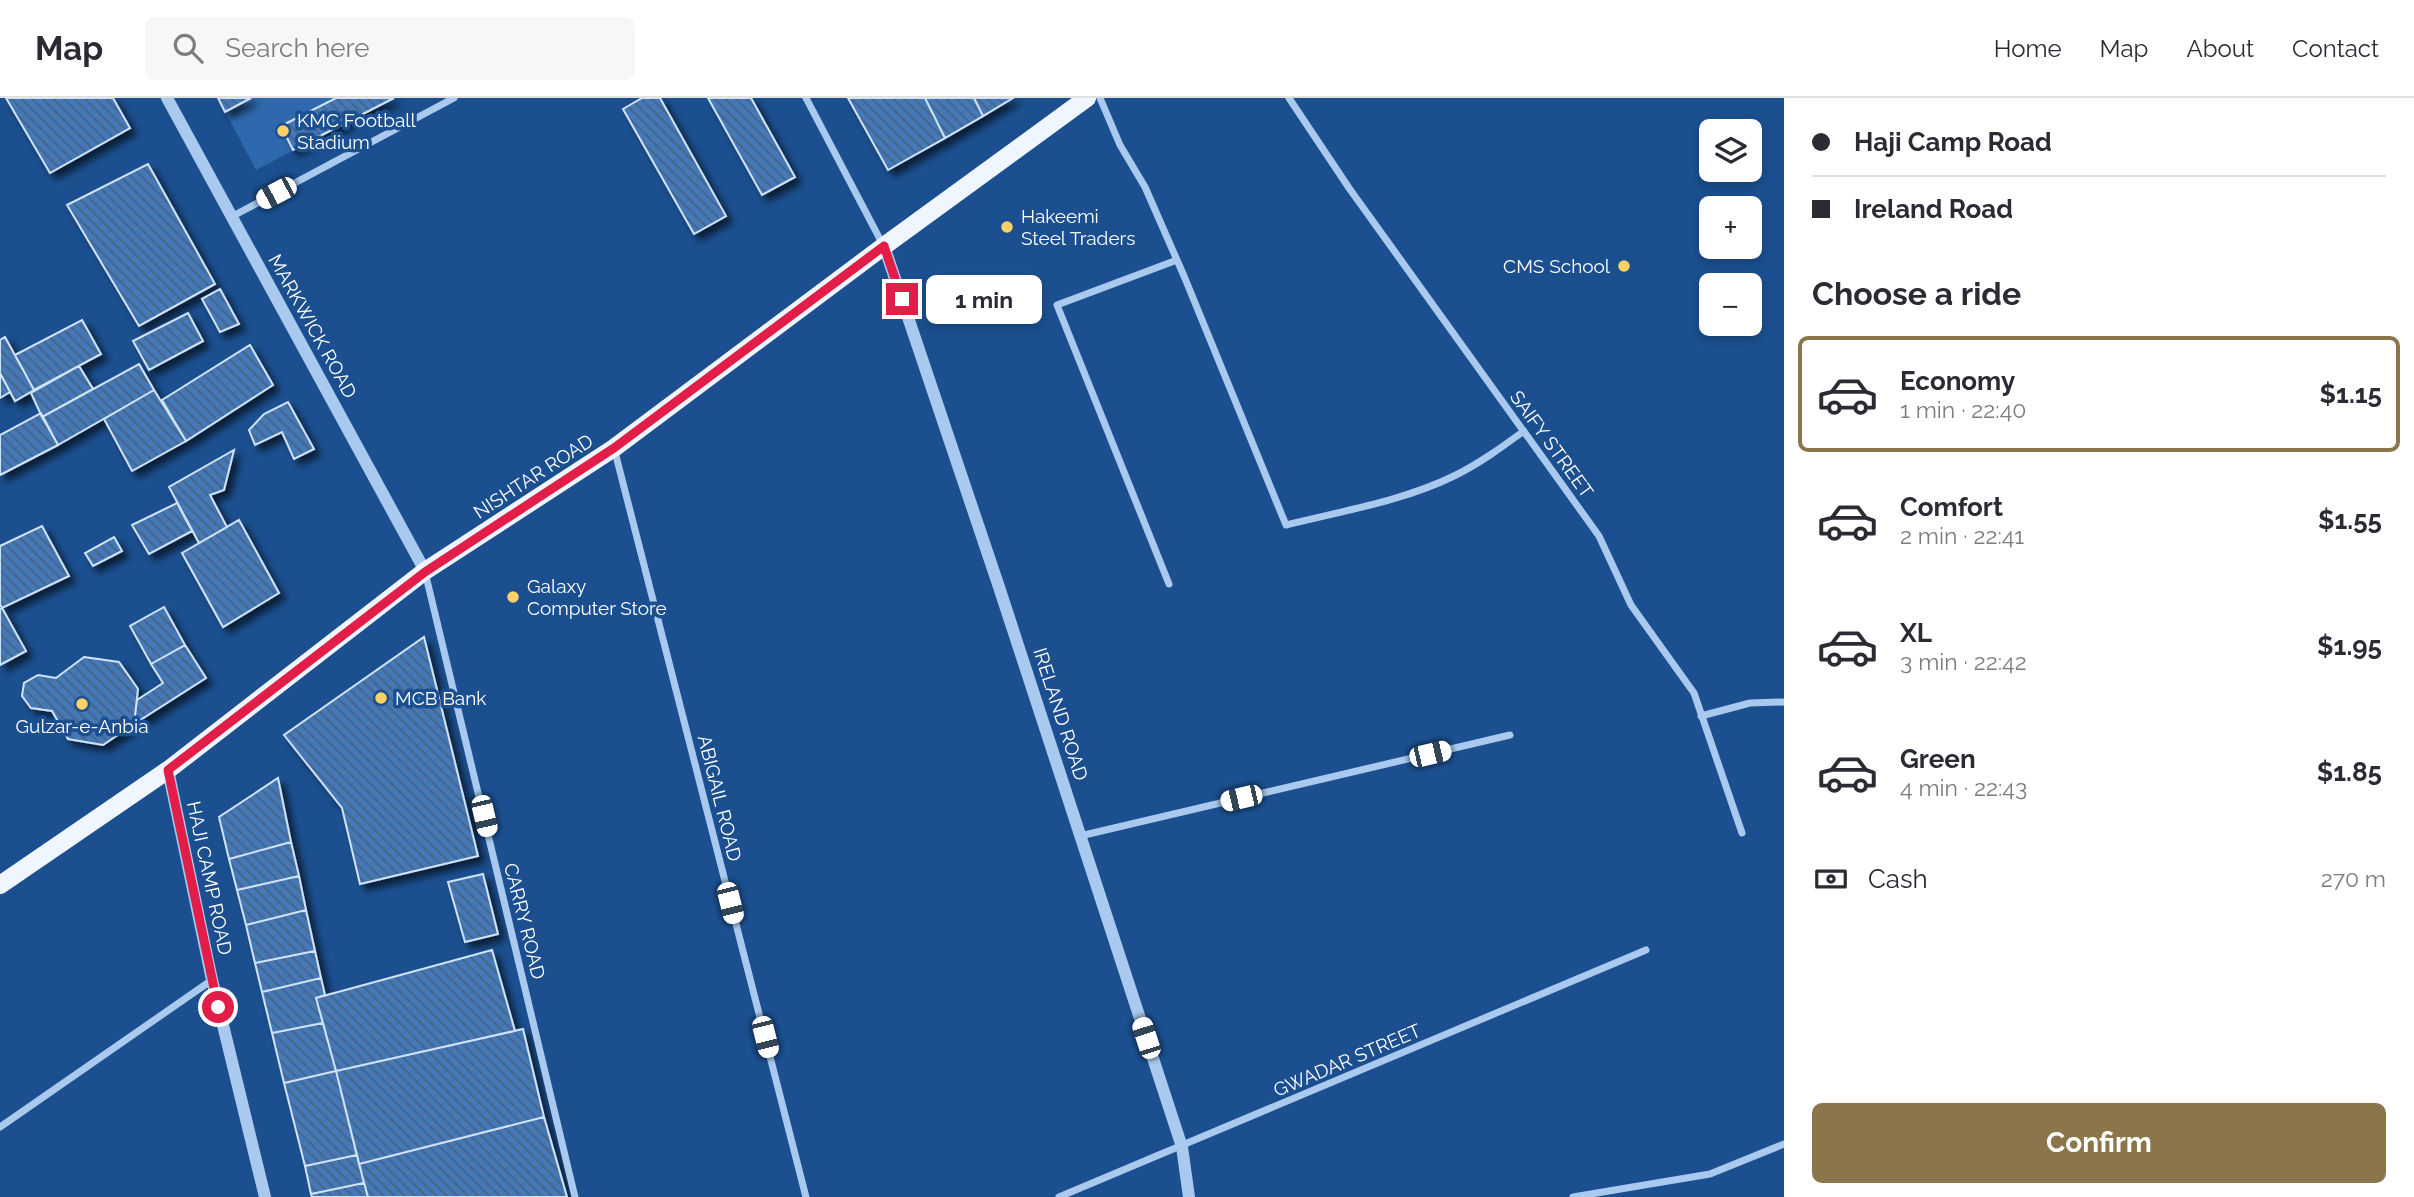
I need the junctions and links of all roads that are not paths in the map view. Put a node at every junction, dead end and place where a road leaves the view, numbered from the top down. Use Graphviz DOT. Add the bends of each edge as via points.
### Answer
graph roads {
  1 [pos="167,98"];
  2 [pos="454,98"];
  3 [pos="806,98"];
  4 [pos="1087,98"];
  5 [pos="1100,98"];
  6 [pos="1289,98"];
  7 [pos="231,217"];
  8 [pos="884,246"];
  9 [pos="1177,260"];
  10 [pos="1524,431"];
  11 [pos="614,448"];
  12 [pos="425,572"];
  13 [pos="1169,584"];
  14 [pos="1784,702"];
  15 [pos="1702,716"];
  16 [pos="1510,735"];
  17 [pos="168,770"];
  18 [pos="1742,832"];
  19 [pos="1080,836"];
  20 [pos="0,885"];
  21 [pos="1646,950"];
  22 [pos="212,981"];
  23 [pos="0,1127"];
  24 [pos="1784,1144"];
  25 [pos="1182,1147"];
  26 [pos="265,1197"];
  27 [pos="575,1197"];
  28 [pos="806,1197"];
  29 [pos="1059,1197"];
  30 [pos="1189,1197"];
  31 [pos="1573,1197"];
  1 -- 7 [label="street, MARKWICK ROAD"];
  2 -- 7 [label="street"];
  3 -- 8 [label="street"];
  4 -- 8 [label="main road, NISHTAR ROAD"];
  5 -- 9 [label="street"];
  6 -- 10 [label="street, SAIFY STREET"];
  7 -- 12 [label="street, MARKWICK ROAD"];
  8 -- 11 [label="main road, NISHTAR ROAD"];
  8 -- 19 [label="street, IRELAND ROAD"];
  9 -- 10 [label="street" via="1286,525 1411,494 1456,475"];
  9 -- 13 [label="street" via="1058,304"];
  10 -- 15 [label="street, SAIFY STREET" via="1600,536 1631,605 1694,693"];
  11 -- 12 [label="main road, NISHTAR ROAD"];
  11 -- 28 [label="street, ABIGAIL ROAD"];
  12 -- 17 [label="main road, NISHTAR ROAD"];
  12 -- 27 [label="street, CARRY ROAD"];
  14 -- 15 [label="street" via="1750,703"];
  15 -- 18 [label="street, SAIFY STREET"];
  16 -- 19 [label="street"];
  17 -- 20 [label="main road, NISHTAR ROAD"];
  17 -- 22 [label="street, HAJI CAMP ROAD"];
  19 -- 25 [label="street, IRELAND ROAD"];
  21 -- 25 [label="street, GWADAR STREET"];
  22 -- 23 [label="street"];
  22 -- 26 [label="street, HAJI CAMP ROAD"];
  24 -- 31 [label="street" via="1710,1174"];
  25 -- 29 [label="street, GWADAR STREET"];
  25 -- 30 [label="street, IRELAND ROAD"];
}
